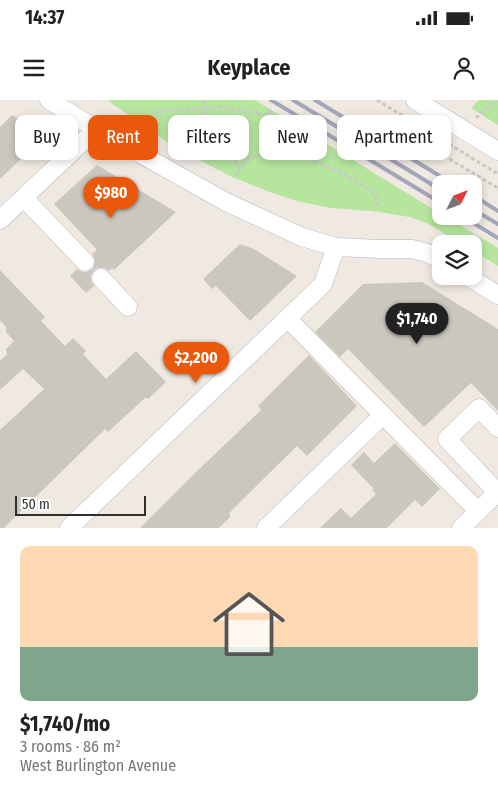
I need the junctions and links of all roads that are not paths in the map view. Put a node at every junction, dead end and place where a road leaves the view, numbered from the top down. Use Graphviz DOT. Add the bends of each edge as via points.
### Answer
graph roads {
  1 [pos="49,100"];
  2 [pos="415,100"];
  3 [pos="88,124"];
  4 [pos="88,137"];
  5 [pos="498,151"];
  6 [pos="151,160"];
  7 [pos="24,198"];
  8 [pos="0,220"];
  9 [pos="336,247"];
  10 [pos="432,256"];
  11 [pos="85,262"];
  12 [pos="101,278"];
  13 [pos="482,285"];
  14 [pos="498,295"];
  15 [pos="128,307"];
  16 [pos="288,319"];
  17 [pos="383,415"];
  18 [pos="498,428"];
  19 [pos="498,492"];
  20 [pos="478,511"];
  21 [pos="69,528"];
  22 [pos="266,528"];
  23 [pos="460,528"];
  1 -- 3 [label="street"];
  2 -- 5 [label="street"];
  4 -- 7 [label="street"];
  6 -- 9 [label="street" via="226,202 302,237"];
  7 -- 8 [label="street"];
  7 -- 11 [label="street"];
  9 -- 10 [label="street" via="412,249"];
  9 -- 16 [label="street" via="323,284"];
  12 -- 15 [label="street"];
  13 -- 14 [label="street"];
  16 -- 17 [label="street"];
  16 -- 21 [label="street"];
  17 -- 20 [label="street"];
  17 -- 22 [label="street"];
  18 -- 19 [label="street" via="479,408 447,439"];
  19 -- 20 [label="street"];
  20 -- 23 [label="street"];
}
